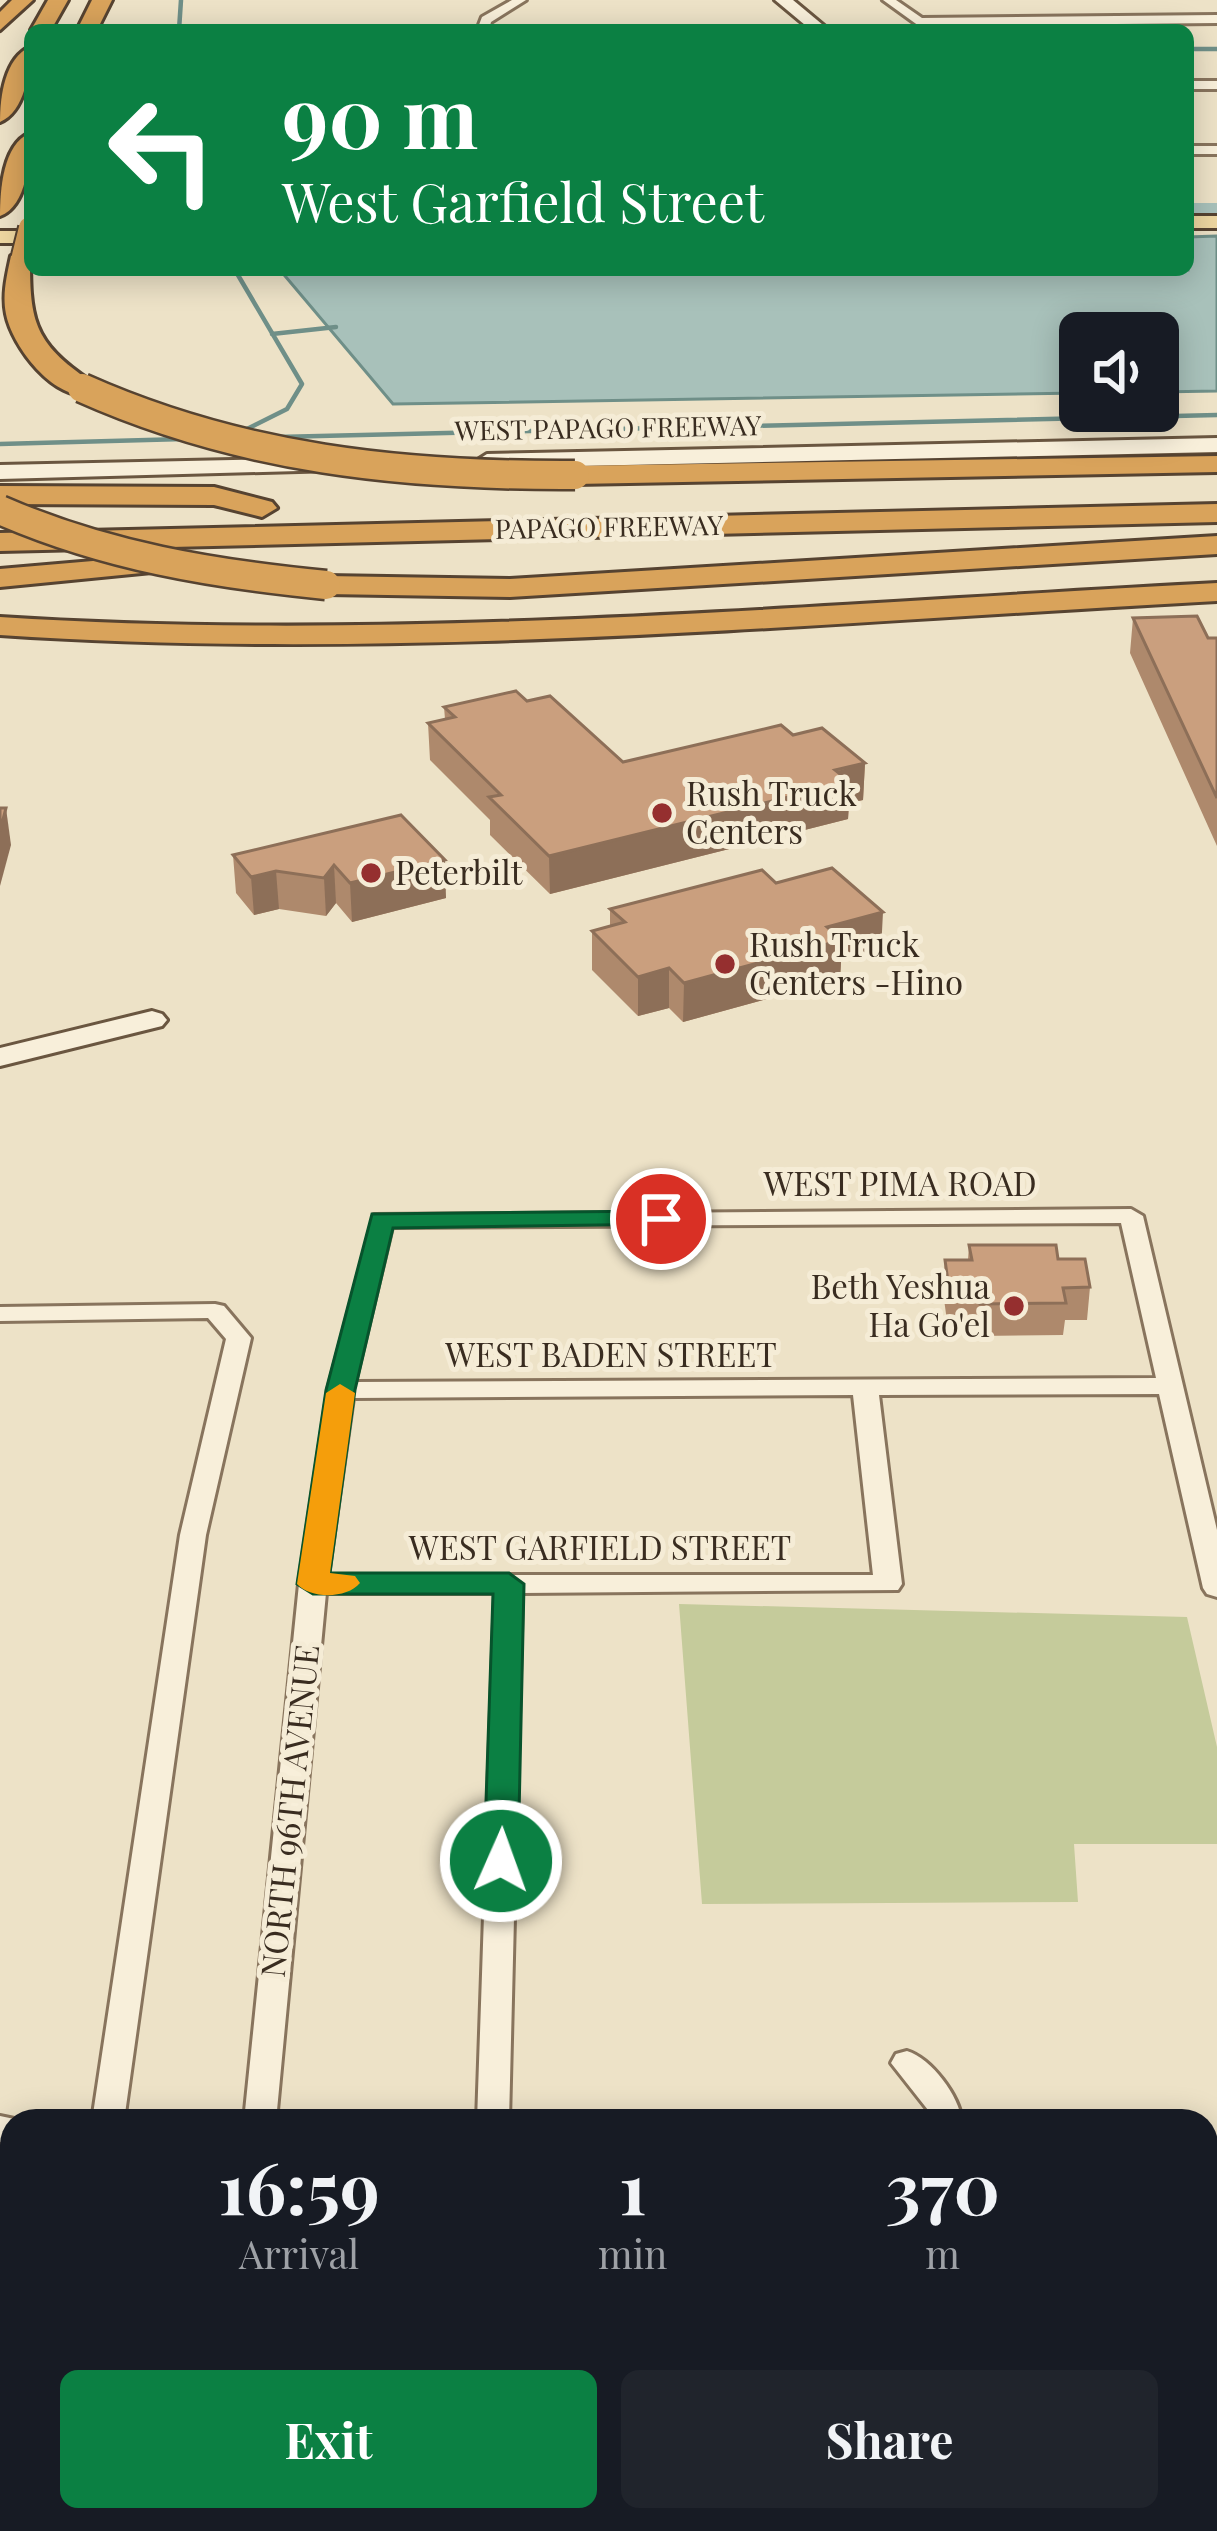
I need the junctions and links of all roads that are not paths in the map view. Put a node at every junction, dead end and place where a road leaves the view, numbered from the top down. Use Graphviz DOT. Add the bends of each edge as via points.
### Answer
graph roads {
  1 [pos="23,0"];
  2 [pos="520,0"];
  3 [pos="783,0"];
  4 [pos="889,0"];
  5 [pos="1217,19"];
  6 [pos="0,24"];
  7 [pos="485,24"];
  8 [pos="813,24"];
  9 [pos="24,65"];
  10 [pos="0,115"];
  11 [pos="24,155"];
  12 [pos="1,213"];
  13 [pos="24,255"];
  14 [pos="1217,445"];
  15 [pos="1217,464"];
  16 [pos="0,472"];
  17 [pos="1217,485"];
  18 [pos="0,495"];
  19 [pos="262,508"];
  20 [pos="0,512"];
  21 [pos="1217,513"];
  22 [pos="594,528"];
  23 [pos="0,542"];
  24 [pos="1217,545"];
  25 [pos="0,578"];
  26 [pos="1217,592"];
  27 [pos="0,626"];
  28 [pos="152,1020"];
  29 [pos="0,1057"];
  30 [pos="382,1220"];
  31 [pos="0,1314"];
  32 [pos="865,1386"];
  33 [pos="1171,1386"];
  34 [pos="341,1390"];
  35 [pos="313,1584"];
  36 [pos="509,1584"];
  37 [pos="1217,1588"];
  38 [pos="907,2063"];
  39 [pos="110,2109"];
  40 [pos="261,2109"];
  41 [pos="493,2109"];
  42 [pos="944,2109"];
  1 -- 6 [label="highway"];
  2 -- 7 [label="street"];
  3 -- 8 [label="main road"];
  4 -- 5 [label="street" via="919,22"];
  9 -- 10 [label="highway"];
  11 -- 12 [label="highway"];
  13 -- 15 [label="highway, bridge" via="15,290 19,323 37,351 82,388 179,430 302,459 422,473 575,475"];
  14 -- 16 [label="main road, WEST PAPAGO FREEWAY"];
  17 -- 19 [label="highway, PAPAGO FREEWAY"];
  18 -- 19 [label="highway" via="214,496"];
  19 -- 20 [label="highway, PAPAGO FREEWAY"];
  20 -- 24 [label="highway, bridge" via="139,556 326,585 510,588"];
  21 -- 22 [label="highway, PAPAGO FREEWAY"];
  22 -- 23 [label="highway, PAPAGO FREEWAY"];
  22 -- 25 [label="highway"];
  26 -- 27 [label="highway" via="356,638"];
  28 -- 29 [label="main road"];
  30 -- 33 [label="street, WEST PIMA ROAD" via="1131,1216"];
  30 -- 34 [label="street, NORTH 96TH AVENUE"];
  31 -- 39 [label="street" via="215,1311 238,1338 193,1535"];
  32 -- 33 [label="street, WEST BADEN STREET"];
  32 -- 34 [label="street, WEST BADEN STREET"];
  32 -- 36 [label="street, WEST GARFIELD STREET" via="888,1584"];
  33 -- 37 [label="street"];
  34 -- 35 [label="street, NORTH 96TH AVENUE"];
  35 -- 36 [label="street, WEST GARFIELD STREET"];
  35 -- 40 [label="street, NORTH 96TH AVENUE"];
  36 -- 41 [label="street"];
  38 -- 42 [label="street"];
}
